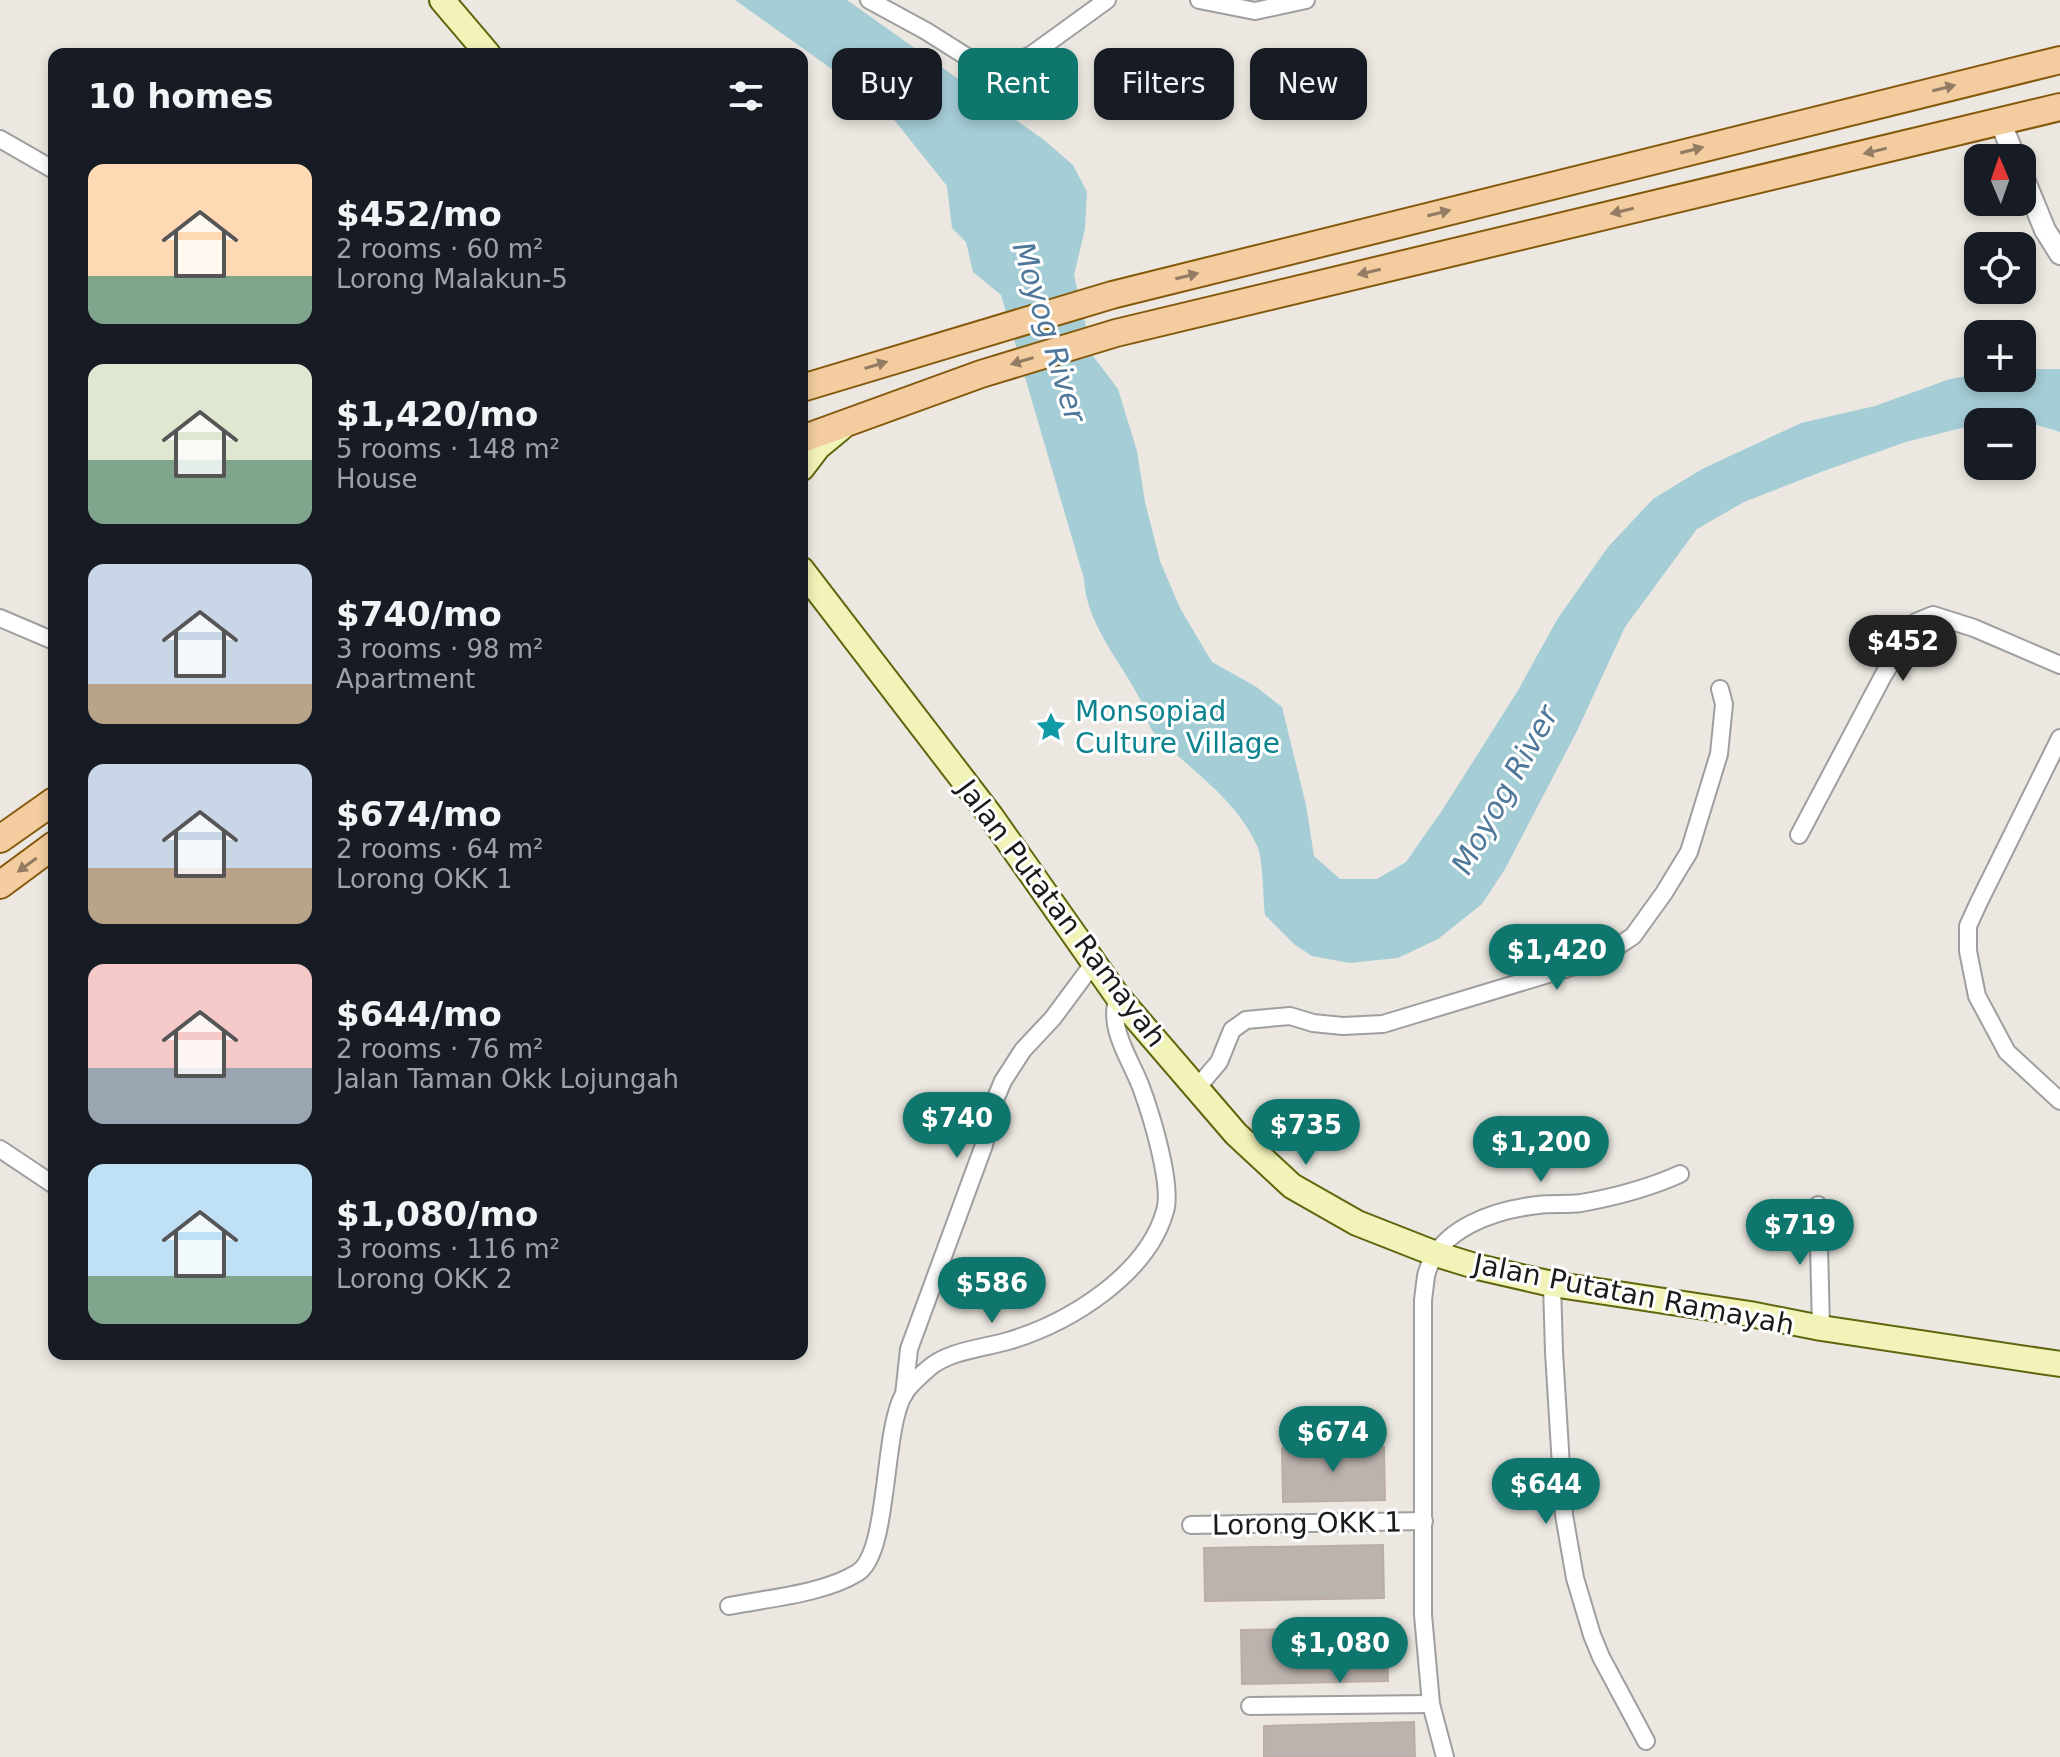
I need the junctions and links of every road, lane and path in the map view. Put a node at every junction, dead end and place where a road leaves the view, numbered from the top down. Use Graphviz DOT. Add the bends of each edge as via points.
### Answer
graph roads {
  1 [pos="442,0"];
  2 [pos="869,0"];
  3 [pos="1107,0"];
  4 [pos="1199,0"];
  5 [pos="1306,0"];
  6 [pos="483,48"];
  7 [pos="2060,60"];
  8 [pos="2060,107"];
  9 [pos="2000,121"];
  10 [pos="0,139"];
  11 [pos="2009,144"];
  12 [pos="48,167"];
  13 [pos="2036,208"];
  14 [pos="2060,254"];
  15 [pos="808,385"];
  16 [pos="852,419"];
  17 [pos="808,437"];
  18 [pos="808,460"];
  19 [pos="808,578"];
  20 [pos="0,618"];
  21 [pos="48,638"];
  22 [pos="2060,665"];
  23 [pos="1720,689"];
  24 [pos="2060,738"];
  25 [pos="48,805"];
  26 [pos="1799,835"];
  27 [pos="0,839"];
  28 [pos="48,849"];
  29 [pos="0,885"];
  30 [pos="1093,964"];
  31 [pos="1118,997"];
  32 [pos="1196,1089"];
  33 [pos="2060,1101"];
  34 [pos="0,1149"];
  35 [pos="1680,1174"];
  36 [pos="48,1181"];
  37 [pos="1818,1205"];
  38 [pos="1436,1254"];
  39 [pos="1552,1284"];
  40 [pos="1821,1328"];
  41 [pos="2060,1364"];
  42 [pos="904,1395"];
  43 [pos="1424,1521"];
  44 [pos="1191,1525"];
  45 [pos="729,1606"];
  46 [pos="1431,1704"];
  47 [pos="1250,1706"];
  48 [pos="1646,1741"];
  49 [pos="1445,1757"];
  1 -- 6 [label="main road"];
  2 -- 3 [label="street" via="975,62 996,66 1031,55"];
  4 -- 5 [label="street" via="1255,11"];
  15 -- 7 [label="main road, one-way" via="1112,295"];
  8 -- 9 [label="main road"];
  9 -- 11 [label="street"];
  9 -- 16 [label="main road, one-way" via="1116,333"];
  10 -- 12 [label="street"];
  13 -- 14 [label="street"];
  16 -- 17 [label="main road"];
  16 -- 18 [label="main road"];
  19 -- 30 [label="main road, Jalan Putatan Ramayah" via="990,815"];
  20 -- 21 [label="street"];
  22 -- 26 [label="street" via="1933,615 1916,622"];
  23 -- 32 [label="street" via="1724,704 1719,754 1689,852 1633,936 1578,965 1383,1024 1343,1026 1290,1016 1246,1020 1232,1030 1219,1062"];
  24 -- 33 [label="street" via="1968,926 1968,951 1977,996 2007,1052"];
  25 -- 27 [label="main road"];
  28 -- 29 [label="main road, one-way"];
  30 -- 31 [label="main road, Jalan Putatan Ramayah"];
  30 -- 42 [label="street" via="1003,1081 909,1349"];
  31 -- 32 [label="main road, Jalan Putatan Ramayah"];
  31 -- 42 [label="street" via="1115,1026 1142,1089 1165,1178 1167,1205 1160,1228 1144,1255 1118,1281 1063,1319 931,1366"];
  32 -- 38 [label="main road, Jalan Putatan Ramayah" via="1292,1186 1357,1223"];
  34 -- 36 [label="street"];
  35 -- 38 [label="street" via="1577,1204 1539,1204 1485,1217 1455,1234"];
  37 -- 40 [label="street"];
  38 -- 39 [label="main road, Jalan Putatan Ramayah"];
  38 -- 43 [label="street" via="1423,1300"];
  39 -- 40 [label="main road, Jalan Putatan Ramayah"];
  39 -- 48 [label="street" via="1564,1515 1575,1578 1601,1657"];
  40 -- 41 [label="main road, Jalan Putatan Ramayah"];
  42 -- 45 [label="street" via="874,1549 860,1572 828,1586"];
  43 -- 44 [label="street, Lorong OKK 1"];
  43 -- 46 [label="street" via="1423,1615"];
  46 -- 47 [label="street"];
  46 -- 49 [label="street"];
}
